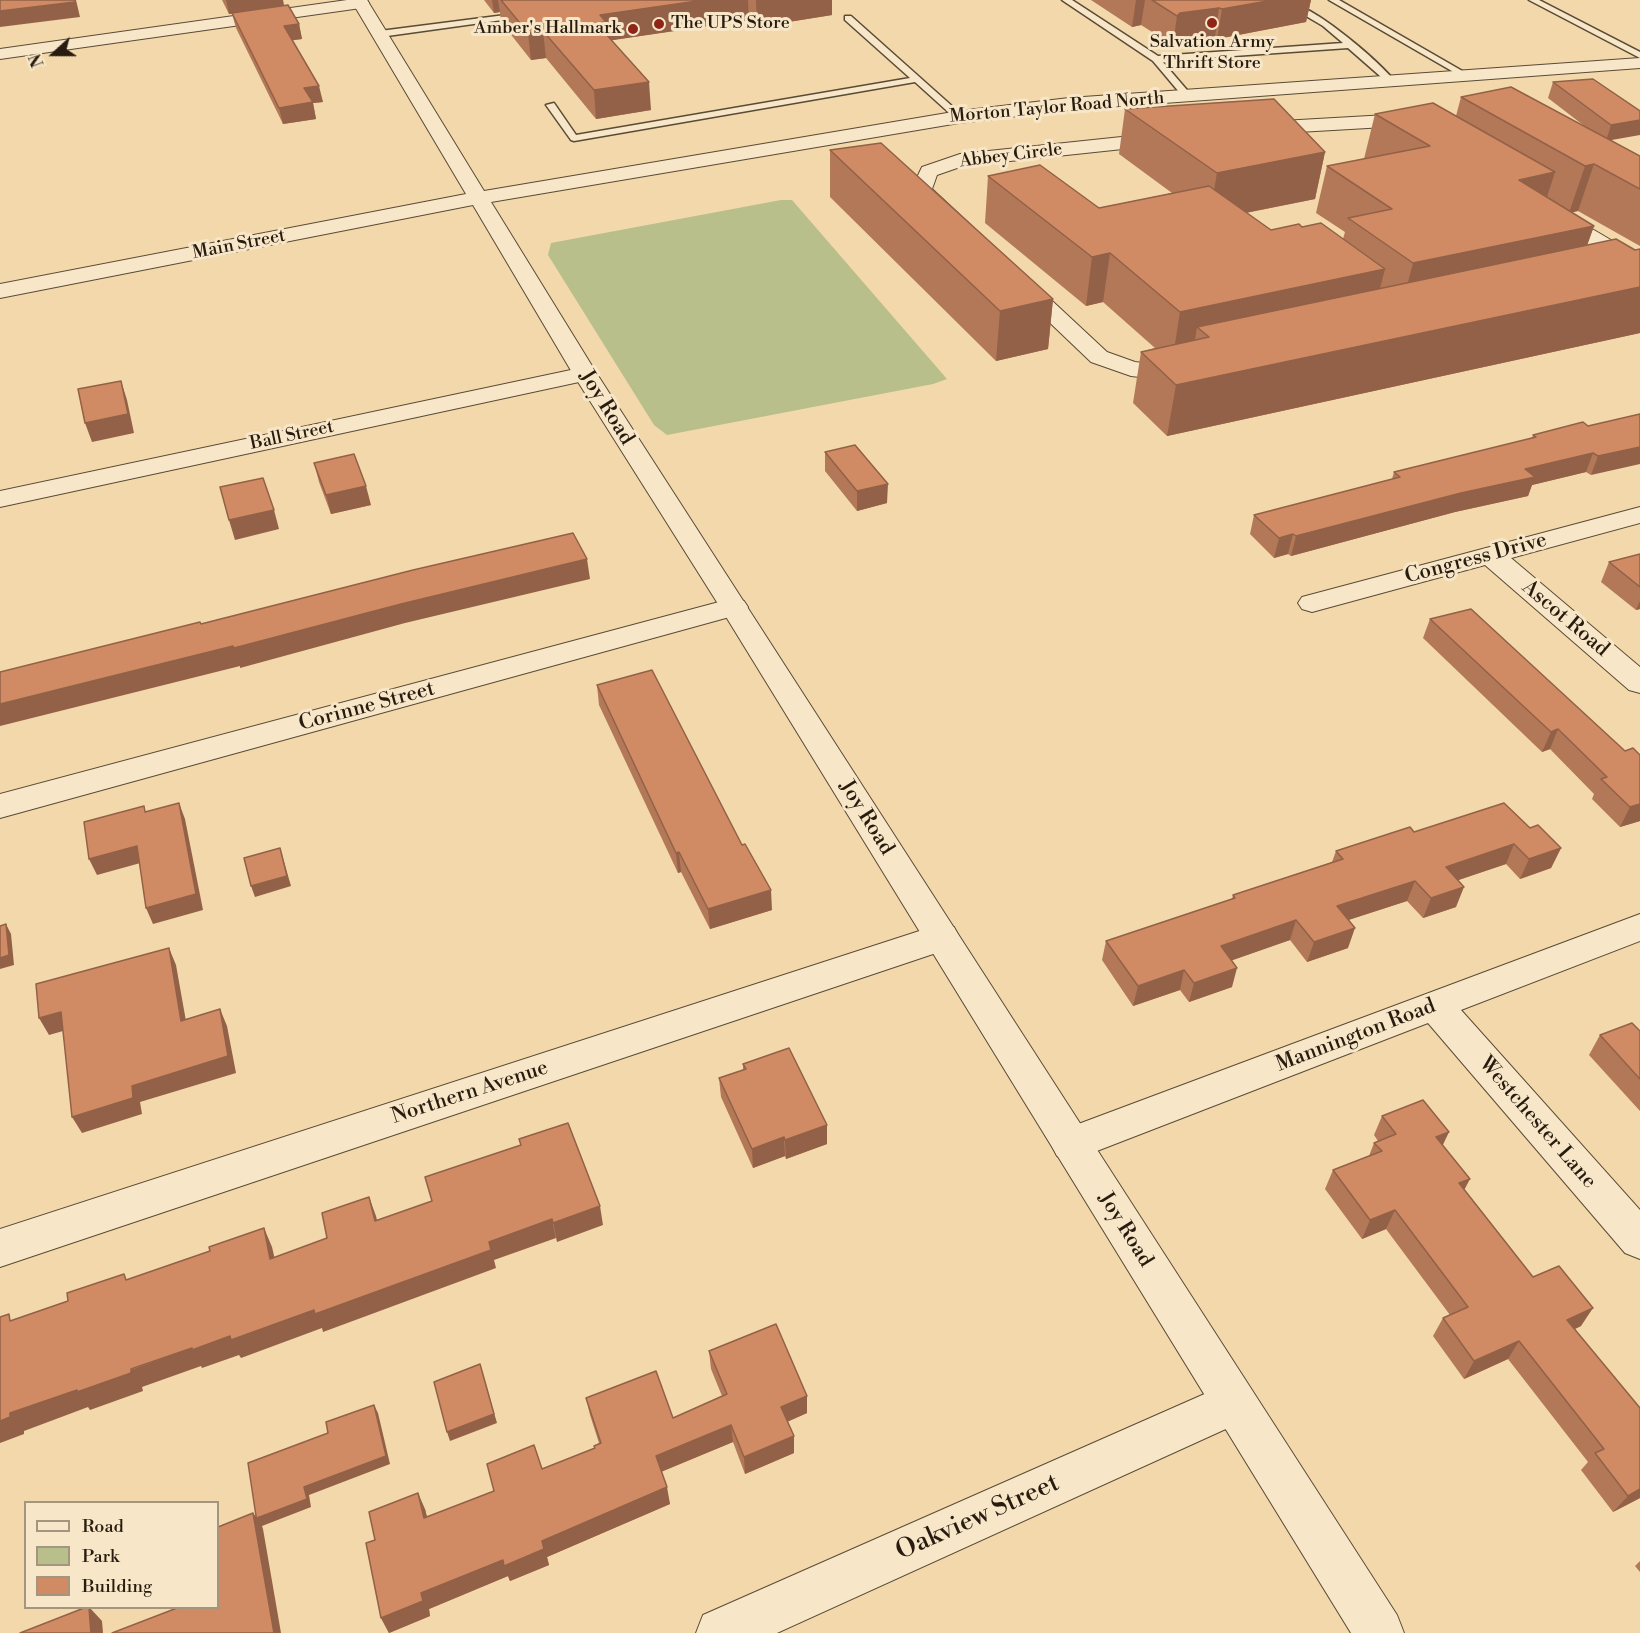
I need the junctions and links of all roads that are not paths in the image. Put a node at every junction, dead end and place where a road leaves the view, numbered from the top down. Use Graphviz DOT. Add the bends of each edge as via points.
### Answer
graph roads {
  1 [pos="1066,0"];
  2 [pos="1282,0"];
  3 [pos="1333,0"];
  4 [pos="1533,0"];
  5 [pos="360,1"];
  6 [pos="532,13"];
  7 [pos="848,18"];
  8 [pos="380,34"];
  9 [pos="1350,45"];
  10 [pos="0,54"];
  11 [pos="1640,55"];
  12 [pos="1156,59"];
  13 [pos="1640,63"];
  14 [pos="1467,76"];
  15 [pos="917,79"];
  16 [pos="1391,81"];
  17 [pos="1188,96"];
  18 [pos="551,105"];
  19 [pos="1281,108"];
  20 [pos="1247,110"];
  21 [pos="959,117"];
  22 [pos="478,198"];
  23 [pos="0,291"];
  24 [pos="1376,308"];
  25 [pos="1395,322"];
  26 [pos="585,374"];
  27 [pos="0,499"];
  28 [pos="1640,515"];
  29 [pos="1490,555"];
  30 [pos="1312,603"];
  31 [pos="734,607"];
  32 [pos="1640,683"];
  33 [pos="0,806"];
  34 [pos="1640,927"];
  35 [pos="941,938"];
  36 [pos="1434,1005"];
  37 [pos="1071,1144"];
  38 [pos="1640,1240"];
  39 [pos="0,1248"];
  40 [pos="1234,1403"];
  41 [pos="721,1633"];
  42 [pos="1379,1633"];
  1 -- 12 [label="lane"];
  2 -- 9 [label="lane" via="1326,24"];
  3 -- 14 [label="lane"];
  4 -- 11 [label="lane"];
  5 -- 8 [label="street, Joy Road"];
  5 -- 10 [label="street"];
  6 -- 8 [label="lane"];
  7 -- 15 [label="lane"];
  8 -- 22 [label="street, Joy Road"];
  9 -- 12 [label="lane"];
  9 -- 16 [label="lane"];
  12 -- 17 [label="lane"];
  13 -- 14 [label="street, Morton Taylor Road North"];
  14 -- 16 [label="street, Morton Taylor Road North"];
  15 -- 18 [label="lane" via="574,138"];
  15 -- 21 [label="lane"];
  16 -- 19 [label="street, Morton Taylor Road North"];
  17 -- 20 [label="street, Morton Taylor Road North"];
  17 -- 21 [label="street, Morton Taylor Road North"];
  19 -- 20 [label="street, Abbey Circle"];
  19 -- 20 [label="street, Morton Taylor Road North"];
  19 -- 25 [label="street, Abbey Circle" via="1387,121 1410,130 1608,248 1625,266 1613,275"];
  20 -- 25 [label="street, Abbey Circle" via="960,160 929,171 921,190 1099,357 1131,369 1167,373"];
  21 -- 22 [label="street, Morton Taylor Road North"];
  22 -- 23 [label="street, Main Street"];
  22 -- 26 [label="street, Joy Road"];
  24 -- 25 [label="street"];
  26 -- 27 [label="street, Ball Street"];
  26 -- 31 [label="street, Joy Road"];
  28 -- 29 [label="street, Congress Drive"];
  29 -- 30 [label="street, Congress Drive"];
  29 -- 32 [label="street, Ascot Road"];
  31 -- 33 [label="street, Corinne Street"];
  31 -- 35 [label="street, Joy Road"];
  34 -- 36 [label="street, Mannington Road"];
  35 -- 37 [label="street, Joy Road"];
  35 -- 39 [label="street, Northern Avenue"];
  36 -- 37 [label="street, Mannington Road"];
  36 -- 38 [label="street, Westchester Lane"];
  37 -- 40 [label="street, Joy Road"];
  40 -- 41 [label="street, Oakview Street"];
  40 -- 42 [label="street, Joy Road"];
}
